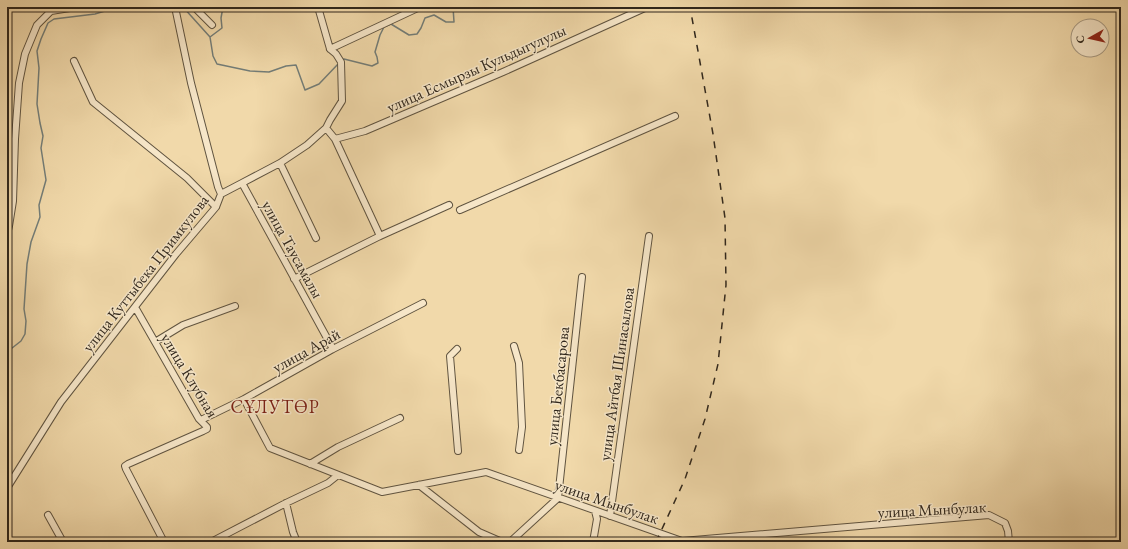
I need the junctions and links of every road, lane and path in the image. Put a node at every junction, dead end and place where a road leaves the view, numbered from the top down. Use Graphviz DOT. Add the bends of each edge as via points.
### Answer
graph roads {
  1 [pos="76,7"];
  2 [pos="174,7"];
  3 [pos="194,7"];
  4 [pos="318,7"];
  5 [pos="420,7"];
  6 [pos="646,7"];
  7 [pos="212,25"];
  8 [pos="330,49"];
  9 [pos="74,61"];
  10 [pos="675,116"];
  11 [pos="326,128"];
  12 [pos="335,139"];
  13 [pos="280,164"];
  14 [pos="242,183"];
  15 [pos="221,194"];
  16 [pos="449,205"];
  17 [pos="216,207"];
  18 [pos="460,210"];
  19 [pos="7,234"];
  20 [pos="380,236"];
  21 [pos="649,236"];
  22 [pos="316,238"];
  23 [pos="582,277"];
  24 [pos="294,279"];
  25 [pos="423,303"];
  26 [pos="235,306"];
  27 [pos="135,307"];
  28 [pos="155,342"];
  29 [pos="514,346"];
  30 [pos="333,349"];
  31 [pos="457,349"];
  32 [pos="244,399"];
  33 [pos="400,418"];
  34 [pos="201,420"];
  35 [pos="519,450"];
  36 [pos="458,451"];
  37 [pos="310,464"];
  38 [pos="338,475"];
  39 [pos="419,485"];
  40 [pos="7,488"];
  41 [pos="558,498"];
  42 [pos="286,503"];
  43 [pos="595,511"];
  44 [pos="48,515"];
  45 [pos="610,516"];
  46 [pos="63,542"];
  47 [pos="164,542"];
  48 [pos="211,542"];
  49 [pos="297,542"];
  50 [pos="502,542"];
  51 [pos="510,542"];
  52 [pos="594,542"];
  53 [pos="1009,542"];
  1 -- 19 [label="street" via="51,11 37,25 25,54 19,90 13,201"];
  2 -- 15 [label="street, улица Куттыбека Примкулова" via="191,83"];
  3 -- 7 [label="street"];
  4 -- 8 [label="street"];
  5 -- 8 [label="street"];
  6 -- 12 [label="street, улица Есмырзы Кульдыгулулы" via="503,72 365,130"];
  8 -- 11 [label="street" via="342,62 342,101"];
  9 -- 17 [label="street" via="93,102 187,178"];
  10 -- 18 [label="street"];
  11 -- 12 [label="street"];
  11 -- 13 [label="street"];
  12 -- 20 [label="street"];
  13 -- 14 [label="street"];
  13 -- 22 [label="street"];
  14 -- 15 [label="street"];
  14 -- 24 [label="street, улица Таусамалы"];
  15 -- 17 [label="street, улица Куттыбека Примкулова"];
  16 -- 20 [label="street"];
  17 -- 27 [label="street, улица Куттыбека Примкулова"];
  20 -- 24 [label="street"];
  21 -- 45 [label="street, улица Айтбая Шинасылова"];
  23 -- 41 [label="street, улица Бекбасарова"];
  24 -- 30 [label="street, улица Таусамалы"];
  25 -- 30 [label="street, улица Арай"];
  26 -- 28 [label="street" via="183,325"];
  27 -- 28 [label="street, улица Клубная"];
  27 -- 40 [label="street, улица Куттыбека Примкулова" via="61,402"];
  28 -- 34 [label="street, улица Клубная"];
  29 -- 35 [label="street" via="519,363 522,427"];
  30 -- 32 [label="street, улица Арай"];
  31 -- 36 [label="street" via="450,356"];
  32 -- 34 [label="street, улица Арай"];
  32 -- 37 [label="street, улица Мынбулак" via="270,448"];
  33 -- 37 [label="street" via="338,447"];
  34 -- 47 [label="street, улица Клубная" via="207,429 125,466"];
  37 -- 38 [label="street, улица Мынбулак"];
  38 -- 39 [label="street, улица Мынбулак" via="382,492"];
  38 -- 42 [label="street"];
  39 -- 41 [label="street, улица Мынбулак" via="486,472"];
  39 -- 50 [label="street" via="479,532"];
  41 -- 43 [label="street, улица Мынбулак"];
  41 -- 51 [label="street"];
  42 -- 48 [label="street"];
  42 -- 49 [label="street"];
  43 -- 45 [label="street, улица Мынбулак"];
  43 -- 52 [label="street" via="597,519"];
  44 -- 46 [label="street"];
  45 -- 53 [label="street, улица Мынбулак" via="682,541 989,515 1005,523"];
}
